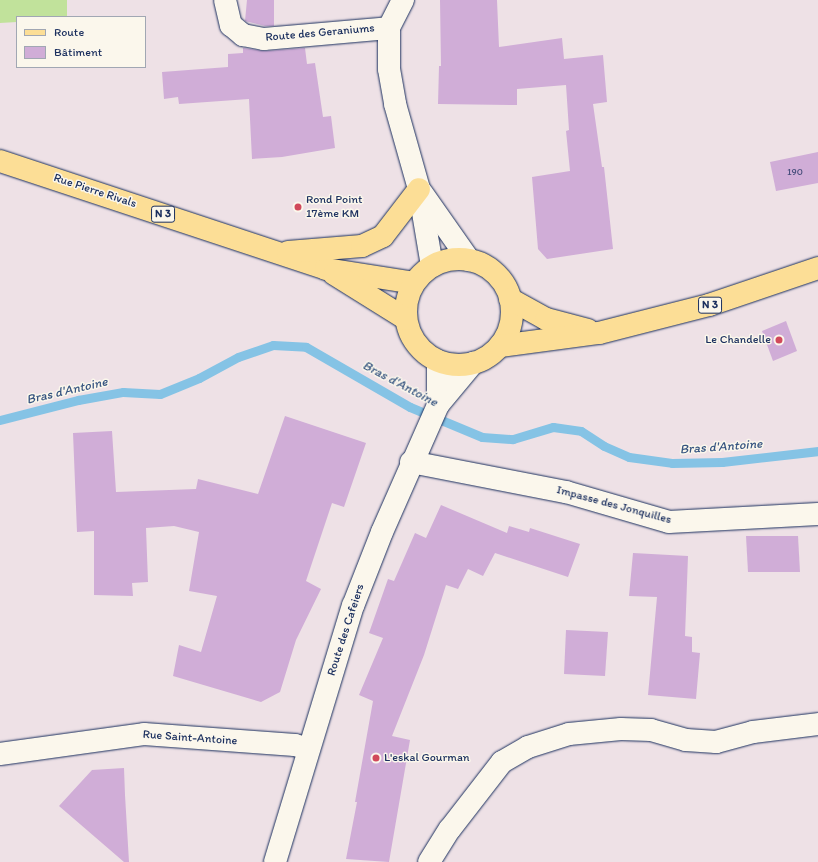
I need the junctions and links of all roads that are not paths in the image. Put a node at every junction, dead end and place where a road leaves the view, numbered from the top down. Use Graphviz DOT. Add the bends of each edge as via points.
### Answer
graph roads {
  1 [pos="225,0"];
  2 [pos="403,0"];
  3 [pos="389,28"];
  4 [pos="0,161"];
  5 [pos="419,189"];
  6 [pos="276,253"];
  7 [pos="469,260"];
  8 [pos="432,266"];
  9 [pos="818,268"];
  10 [pos="326,269"];
  11 [pos="414,284"];
  12 [pos="510,299"];
  13 [pos="406,319"];
  14 [pos="599,333"];
  15 [pos="500,346"];
  16 [pos="438,361"];
  17 [pos="473,363"];
  18 [pos="438,405"];
  19 [pos="411,462"];
  20 [pos="818,514"];
  21 [pos="818,724"];
  22 [pos="308,749"];
  23 [pos="0,754"];
  24 [pos="274,862"];
  25 [pos="429,862"];
  1 -- 3 [label="street, Route des Geraniums" via="232,25 243,35 264,39"];
  2 -- 3 [label="street, Route des Geraniums"];
  3 -- 5 [label="street, Route des Geraniums" via="389,69"];
  4 -- 6 [label="main road, Rue Pierre Rivals / N 3"];
  5 -- 6 [label="main road, N 3" via="383,236 362,246"];
  5 -- 7 [label="street, Route des Geraniums"];
  5 -- 8 [label="street, Route des Geraniums"];
  6 -- 10 [label="main road, Rue Pierre Rivals / N 3"];
  7 -- 8 [label="main road" via="444,261"];
  7 -- 12 [label="main road" via="483,265 495,274 505,285"];
  8 -- 11 [label="main road"];
  9 -- 14 [label="main road, N 3" via="709,305"];
  10 -- 11 [label="main road, Rue Pierre Rivals / N 3"];
  10 -- 13 [label="main road, Rue Pierre Rivals / N 3"];
  11 -- 13 [label="main road" via="407,301"];
  12 -- 14 [label="main road, N 3" via="546,320"];
  12 -- 15 [label="main road" via="512,316 508,332"];
  13 -- 16 [label="main road" via="423,351"];
  14 -- 15 [label="main road, N 3"];
  15 -- 17 [label="main road" via="488,357"];
  16 -- 17 [label="main road" via="456,365"];
  16 -- 18 [label="street, Route des Cafeiers"];
  17 -- 18 [label="street, Route des Cafeiers"];
  18 -- 19 [label="street, Route des Cafeiers"];
  19 -- 20 [label="street, Impasse des Jonquilles" via="566,492 669,522"];
  19 -- 22 [label="street, Route des Cafeiers" via="353,606"];
  21 -- 25 [label="street" via="753,732 716,742 686,740 651,730 622,729 569,734 528,747 497,768 450,829"];
  22 -- 23 [label="street, Rue Saint-Antoine" via="295,745 144,734"];
  22 -- 24 [label="street, Route des Cafeiers"];
}
